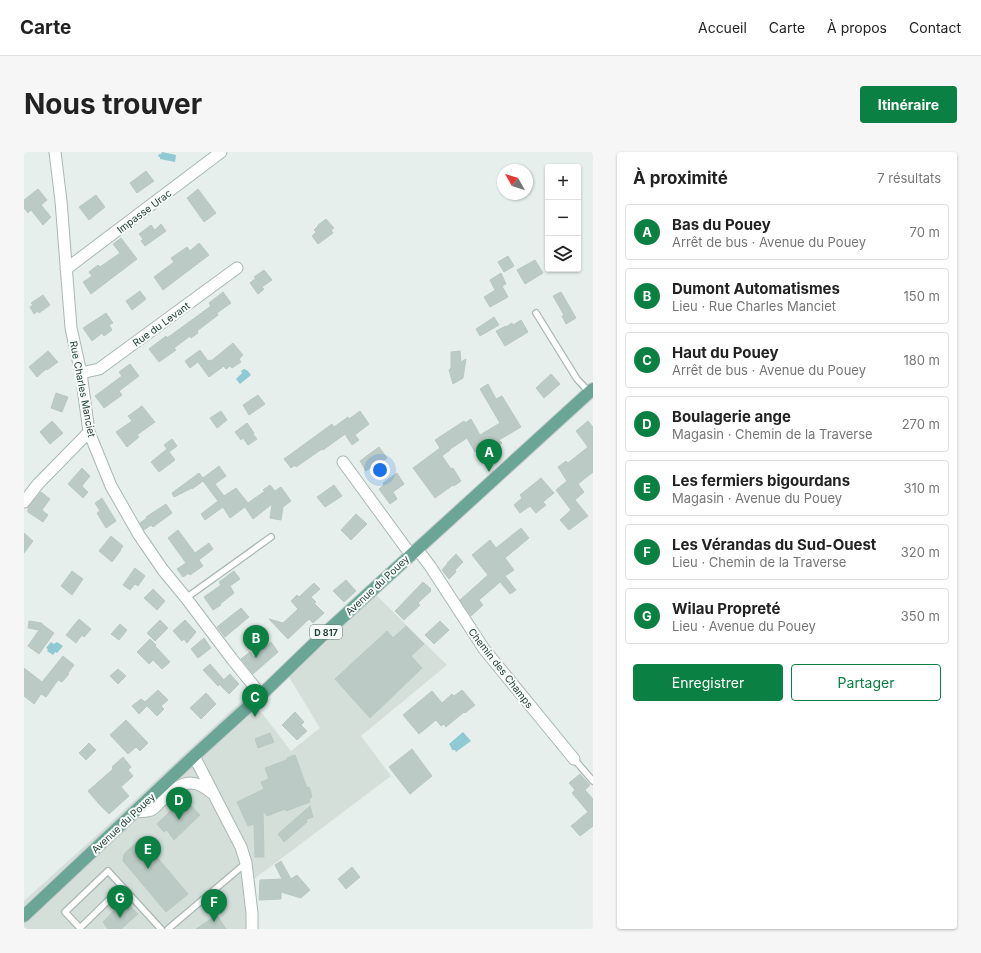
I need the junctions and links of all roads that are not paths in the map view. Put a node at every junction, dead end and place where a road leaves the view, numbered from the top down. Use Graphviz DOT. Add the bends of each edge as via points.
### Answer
graph roads {
  1 [pos="55,152"];
  2 [pos="222,152"];
  3 [pos="237,268"];
  4 [pos="66,269"];
  5 [pos="536,313"];
  6 [pos="81,373"];
  7 [pos="591,391"];
  8 [pos="89,432"];
  9 [pos="343,462"];
  10 [pos="24,502"];
  11 [pos="270,537"];
  12 [pos="414,552"];
  13 [pos="186,598"];
  14 [pos="262,694"];
  15 [pos="194,756"];
  16 [pos="574,759"];
  17 [pos="593,781"];
  18 [pos="214,795"];
  19 [pos="135,812"];
  20 [pos="246,863"];
  21 [pos="122,887"];
  22 [pos="24,916"];
  23 [pos="162,929"];
  24 [pos="168,929"];
  25 [pos="252,929"];
  1 -- 4 [label="street, Rue Charles Manciet"];
  2 -- 4 [label="street, Impasse Urac"];
  3 -- 6 [label="street, Rue du Levant" via="99,370"];
  4 -- 6 [label="street, Rue Charles Manciet" via="71,328"];
  5 -- 7 [label="lane, Avenue du Pouey" via="576,379"];
  6 -- 8 [label="street, Rue Charles Manciet"];
  7 -- 12 [label="main road, Avenue du Pouey / D 817"];
  8 -- 10 [label="street"];
  8 -- 13 [label="street, Rue Charles Manciet" via="110,486 162,570"];
  9 -- 12 [label="street, Chemin des Champs"];
  11 -- 13 [label="lane"];
  12 -- 14 [label="main road, Avenue du Pouey / D 817"];
  12 -- 16 [label="street, Chemin des Champs" via="430,566 484,649"];
  13 -- 14 [label="street, Rue Charles Manciet"];
  14 -- 15 [label="main road, Avenue du Pouey / D 817"];
  15 -- 18 [label="street"];
  15 -- 19 [label="main road, Avenue du Pouey / D 817"];
  16 -- 17 [label="lane, Chemin des Champs"];
  18 -- 19 [label="street" via="203,786 190,782 179,786 151,810"];
  18 -- 20 [label="street" via="241,847"];
  19 -- 22 [label="main road, Avenue du Pouey / D 817"];
  20 -- 24 [label="lane"];
  20 -- 25 [label="street"];
  21 -- 21 [label="lane" via="108,871 65,912 80,928"];
  21 -- 23 [label="lane"];
}
